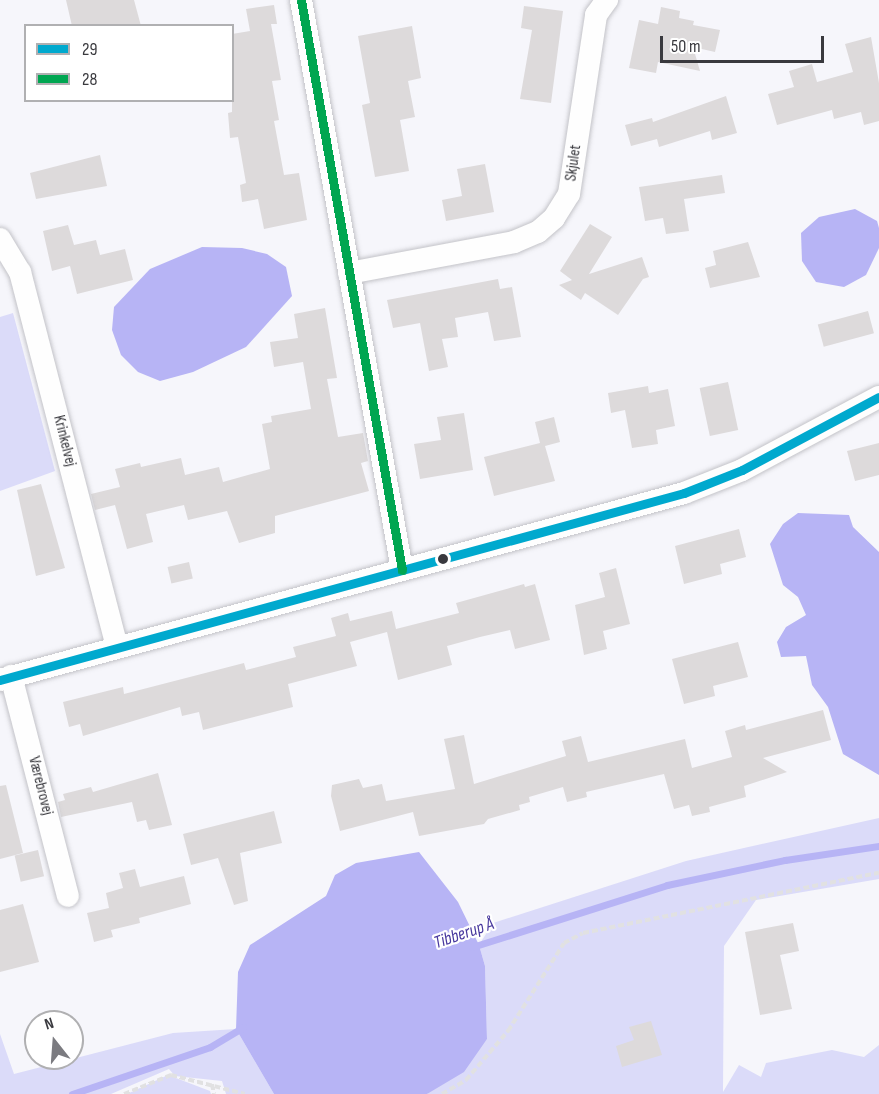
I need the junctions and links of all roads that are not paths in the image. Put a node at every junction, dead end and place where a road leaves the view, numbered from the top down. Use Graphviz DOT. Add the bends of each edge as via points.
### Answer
graph roads {
  1 [pos="301,0"];
  2 [pos="607,0"];
  3 [pos="0,239"];
  4 [pos="349,273"];
  5 [pos="879,397"];
  6 [pos="402,570"];
  7 [pos="117,648"];
  8 [pos="6,678"];
  9 [pos="68,896"];
  1 -- 4 [label="street"];
  2 -- 4 [label="street, Skjulet" via="596,15 569,194 554,218 538,232 514,242"];
  3 -- 7 [label="street, Krinkelvej" via="20,272"];
  4 -- 6 [label="street"];
  5 -- 6 [label="street, Værebrovej" via="742,470 684,493"];
  6 -- 7 [label="street, Værebrovej"];
  7 -- 8 [label="street, Værebrovej"];
  8 -- 9 [label="street, Værebrovej"];
}
